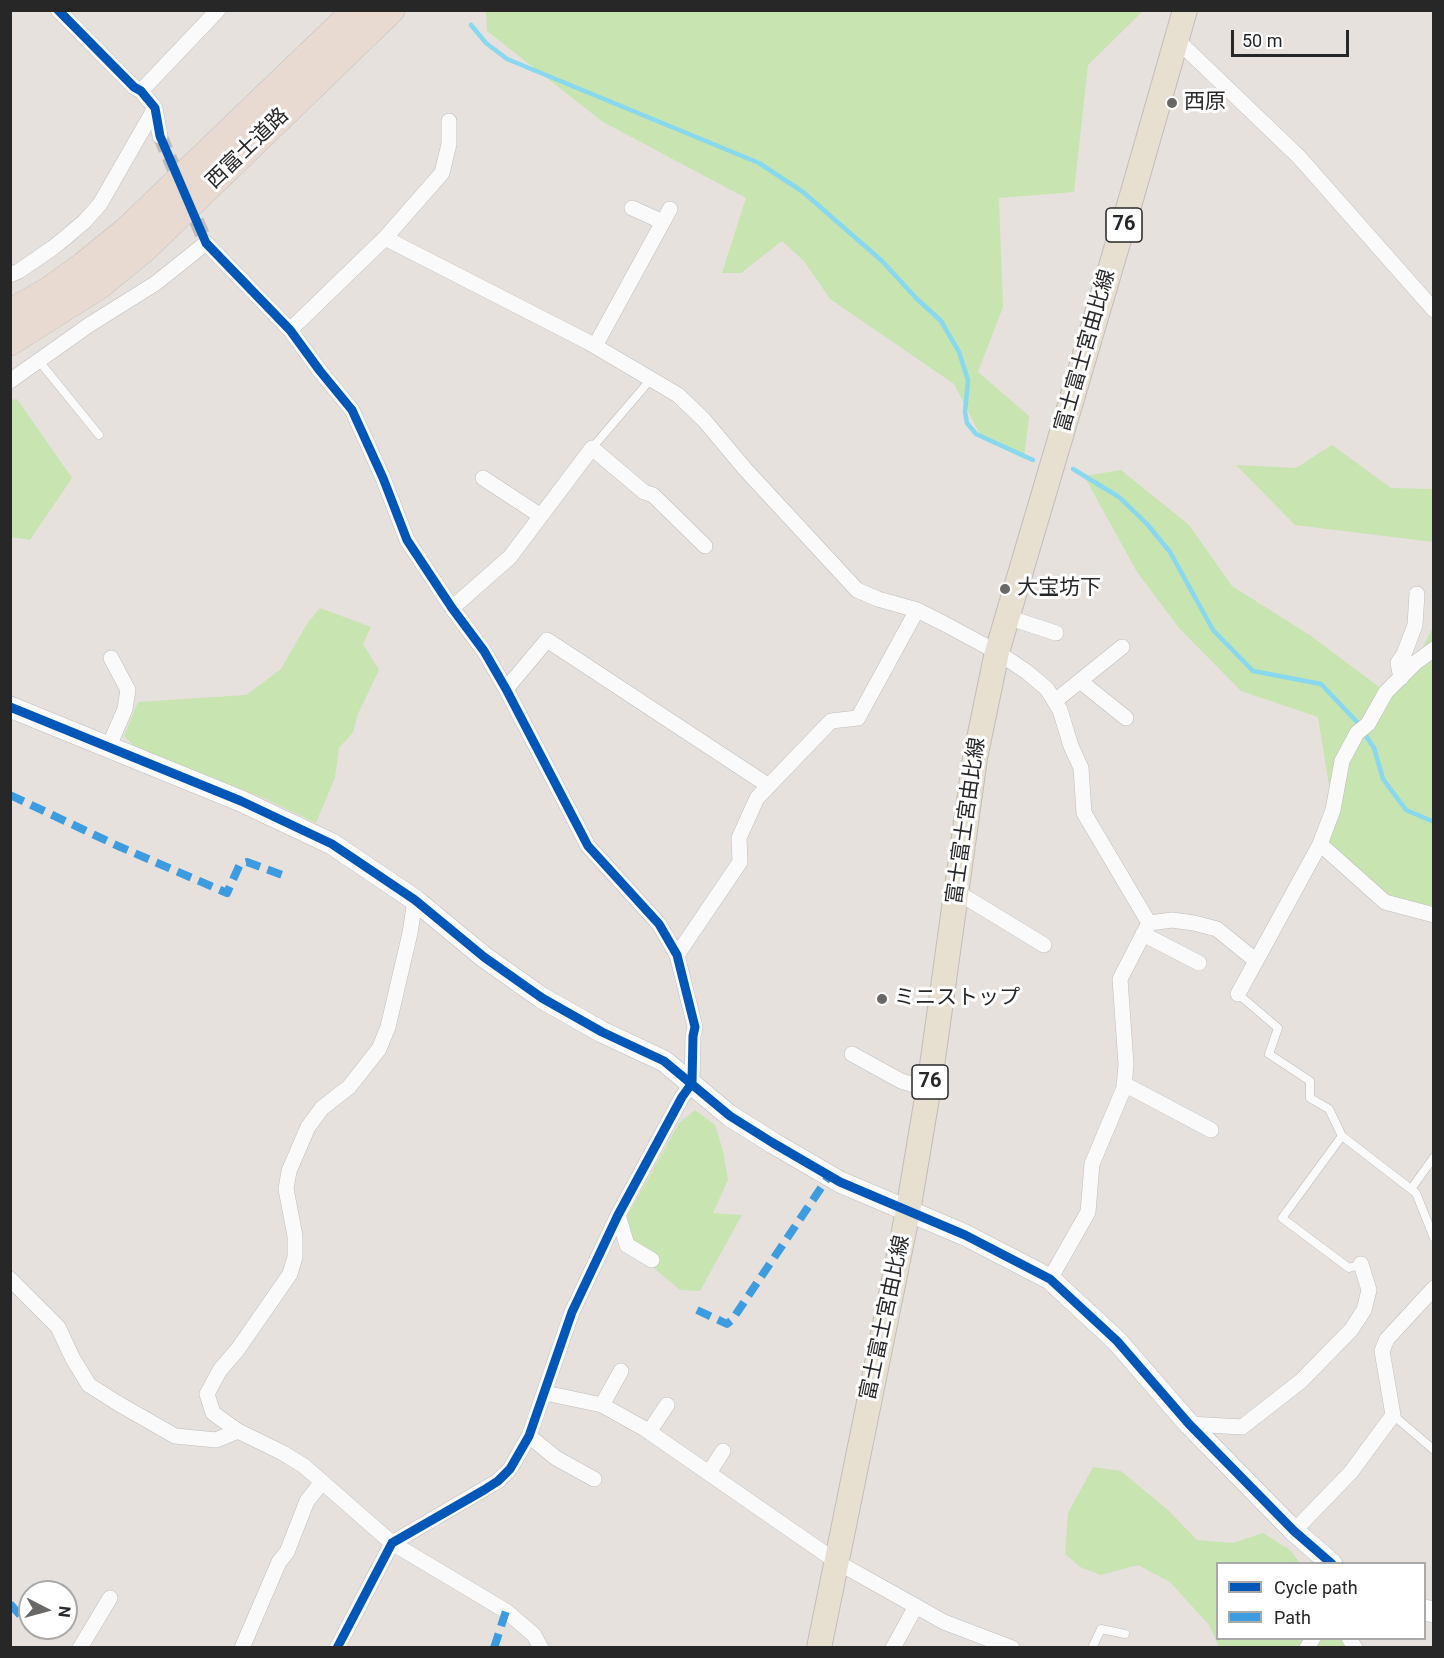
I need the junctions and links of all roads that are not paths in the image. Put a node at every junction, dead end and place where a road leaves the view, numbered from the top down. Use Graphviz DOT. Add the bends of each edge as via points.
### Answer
graph roads {
  1 [pos="58,10"];
  2 [pos="218,10"];
  3 [pos="356,10"];
  4 [pos="391,10"];
  5 [pos="1185,10"];
  6 [pos="1176,39"];
  7 [pos="141,91"];
  8 [pos="155,108"];
  9 [pos="449,121"];
  10 [pos="160,136"];
  11 [pos="632,208"];
  12 [pos="385,238"];
  13 [pos="10,275"];
  14 [pos="1434,310"];
  15 [pos="10,313"];
  16 [pos="290,330"];
  17 [pos="10,342"];
  18 [pos="595,346"];
  19 [pos="39,361"];
  20 [pos="651,379"];
  21 [pos="10,381"];
  22 [pos="99,435"];
  23 [pos="592,448"];
  24 [pos="483,478"];
  25 [pos="541,516"];
  26 [pos="705,546"];
  27 [pos="1417,594"];
  28 [pos="452,608"];
  29 [pos="917,610"];
  30 [pos="1007,617"];
  31 [pos="1056,633"];
  32 [pos="1122,646"];
  33 [pos="1434,649"];
  34 [pos="997,652"];
  35 [pos="111,658"];
  36 [pos="1401,678"];
  37 [pos="1080,681"];
  38 [pos="506,689"];
  39 [pos="1055,701"];
  40 [pos="10,707"];
  41 [pos="1126,718"];
  42 [pos="109,746"];
  43 [pos="769,786"];
  44 [pos="1320,844"];
  45 [pos="957,892"];
  46 [pos="415,900"];
  47 [pos="1434,915"];
  48 [pos="1146,929"];
  49 [pos="1044,945"];
  50 [pos="677,955"];
  51 [pos="1255,960"];
  52 [pos="1199,963"];
  53 [pos="1238,994"];
  54 [pos="852,1054"];
  55 [pos="692,1083"];
  56 [pos="1124,1084"];
  57 [pos="928,1089"];
  58 [pos="1211,1130"];
  59 [pos="1342,1136"];
  60 [pos="1434,1156"];
  61 [pos="1411,1189"];
  62 [pos="908,1211"];
  63 [pos="618,1215"];
  64 [pos="1434,1239"];
  65 [pos="652,1260"];
  66 [pos="1361,1264"];
  67 [pos="10,1279"];
  68 [pos="1050,1279"];
  69 [pos="1434,1288"];
  70 [pos="621,1371"];
  71 [pos="545,1393"];
  72 [pos="602,1405"];
  73 [pos="666,1405"];
  74 [pos="1393,1415"];
  75 [pos="1189,1424"];
  76 [pos="238,1431"];
  77 [pos="649,1432"];
  78 [pos="529,1436"];
  79 [pos="1434,1450"];
  80 [pos="723,1451"];
  81 [pos="709,1473"];
  82 [pos="594,1479"];
  83 [pos="322,1482"];
  84 [pos="1294,1531"];
  85 [pos="392,1543"];
  86 [pos="837,1562"];
  87 [pos="1331,1562"];
  88 [pos="110,1598"];
  89 [pos="916,1606"];
  90 [pos="1125,1634"];
  91 [pos="80,1647"];
  92 [pos="242,1647"];
  93 [pos="337,1647"];
  94 [pos="541,1647"];
  95 [pos="819,1647"];
  96 [pos="893,1647"];
  97 [pos="1012,1647"];
  98 [pos="1092,1647"];
  1 -- 7 [label="street"];
  2 -- 7 [label="street"];
  3 -- 15 [label="highway, 西富士道路" via="126,231 84,266"];
  4 -- 17 [label="highway, 西富士道路" via="144,249 100,285"];
  5 -- 6 [label="main road, 富士富士宮由比線 / 76"];
  6 -- 14 [label="street" via="1299,157"];
  6 -- 30 [label="main road, 富士富士宮由比線 / 76"];
  7 -- 8 [label="street"];
  8 -- 10 [label="street"];
  8 -- 13 [label="street" via="100,204 54,247"];
  9 -- 12 [label="street" via="449,144 442,173"];
  11 -- 18 [label="street" via="666,216"];
  12 -- 16 [label="street"];
  12 -- 18 [label="street"];
  16 -- 19 [label="street" via="206,243 156,283"];
  16 -- 28 [label="street" via="352,410 407,540"];
  18 -- 20 [label="street"];
  19 -- 21 [label="street"];
  19 -- 22 [label="lane"];
  20 -- 23 [label="lane"];
  20 -- 29 [label="street" via="678,395 704,420 857,590"];
  23 -- 25 [label="street"];
  23 -- 26 [label="street" via="644,492 653,495"];
  24 -- 25 [label="street"];
  25 -- 28 [label="street" via="510,557"];
  27 -- 36 [label="street" via="1415,625 1398,663"];
  28 -- 38 [label="street"];
  29 -- 34 [label="street"];
  29 -- 43 [label="street" via="858,718 831,721"];
  30 -- 31 [label="street"];
  30 -- 34 [label="main road, 富士富士宮由比線 / 76"];
  32 -- 37 [label="street"];
  33 -- 36 [label="street"];
  34 -- 39 [label="street" via="1027,672"];
  34 -- 45 [label="main road, 富士富士宮由比線 / 76" via="975,758"];
  35 -- 42 [label="street" via="128,690 125,709"];
  36 -- 44 [label="street" via="1386,692 1342,760 1333,810"];
  37 -- 39 [label="street"];
  37 -- 41 [label="street"];
  38 -- 43 [label="street" via="547,640"];
  38 -- 50 [label="street" via="588,846 659,924"];
  39 -- 48 [label="street" via="1081,768 1084,813"];
  40 -- 42 [label="street"];
  42 -- 46 [label="street" via="332,844"];
  43 -- 50 [label="street" via="757,798 739,838 740,862"];
  44 -- 47 [label="street" via="1385,902"];
  44 -- 51 [label="street"];
  45 -- 49 [label="street"];
  45 -- 57 [label="main road, 富士富士宮由比線 / 76"];
  46 -- 55 [label="street" via="542,998 664,1061"];
  46 -- 76 [label="street" via="391,1017 379,1049 349,1087 322,1108 308,1127 289,1171 286,1189 295,1236 290,1274 207,1394 213,1413"];
  48 -- 51 [label="street" via="1172,920 1194,922 1217,929"];
  48 -- 52 [label="street"];
  48 -- 56 [label="street" via="1120,979"];
  50 -- 55 [label="street" via="695,1027"];
  51 -- 53 [label="street"];
  53 -- 59 [label="lane" via="1278,1028 1269,1054 1310,1081 1310,1098 1329,1109"];
  54 -- 57 [label="street" via="901,1081"];
  55 -- 62 [label="street" via="730,1116 781,1148 840,1182"];
  55 -- 63 [label="street"];
  56 -- 58 [label="street"];
  56 -- 68 [label="street" via="1092,1164 1088,1212"];
  57 -- 62 [label="main road, 富士富士宮由比線 / 76"];
  59 -- 61 [label="lane"];
  59 -- 66 [label="lane" via="1282,1218 1349,1268"];
  60 -- 61 [label="lane"];
  61 -- 64 [label="lane"];
  62 -- 68 [label="street"];
  62 -- 86 [label="main road, 富士富士宮由比線 / 76"];
  63 -- 65 [label="street" via="627,1245"];
  63 -- 71 [label="street" via="572,1312"];
  66 -- 75 [label="street" via="1369,1290 1364,1310 1351,1330 1301,1381 1242,1427"];
  67 -- 76 [label="street" via="58,1327 89,1385 175,1436 216,1440"];
  68 -- 75 [label="street" via="1117,1341"];
  69 -- 74 [label="street" via="1387,1339 1382,1351"];
  70 -- 72 [label="street"];
  71 -- 72 [label="street"];
  71 -- 78 [label="street"];
  72 -- 77 [label="street"];
  73 -- 77 [label="street"];
  74 -- 79 [label="lane"];
  74 -- 84 [label="street" via="1351,1472"];
  75 -- 84 [label="street"];
  76 -- 83 [label="street" via="284,1453"];
  77 -- 81 [label="street"];
  78 -- 82 [label="street" via="556,1458"];
  78 -- 85 [label="street" via="498,1481"];
  80 -- 81 [label="street"];
  81 -- 86 [label="street"];
  83 -- 85 [label="street"];
  83 -- 92 [label="street" via="307,1501"];
  84 -- 87 [label="street"];
  85 -- 93 [label="street"];
  85 -- 94 [label="street" via="506,1611 534,1635"];
  86 -- 89 [label="street"];
  86 -- 95 [label="main road, 富士富士宮由比線 / 76"];
  88 -- 91 [label="street"];
  89 -- 96 [label="street"];
  89 -- 97 [label="street" via="944,1622"];
  90 -- 98 [label="lane" via="1101,1629"];
}
